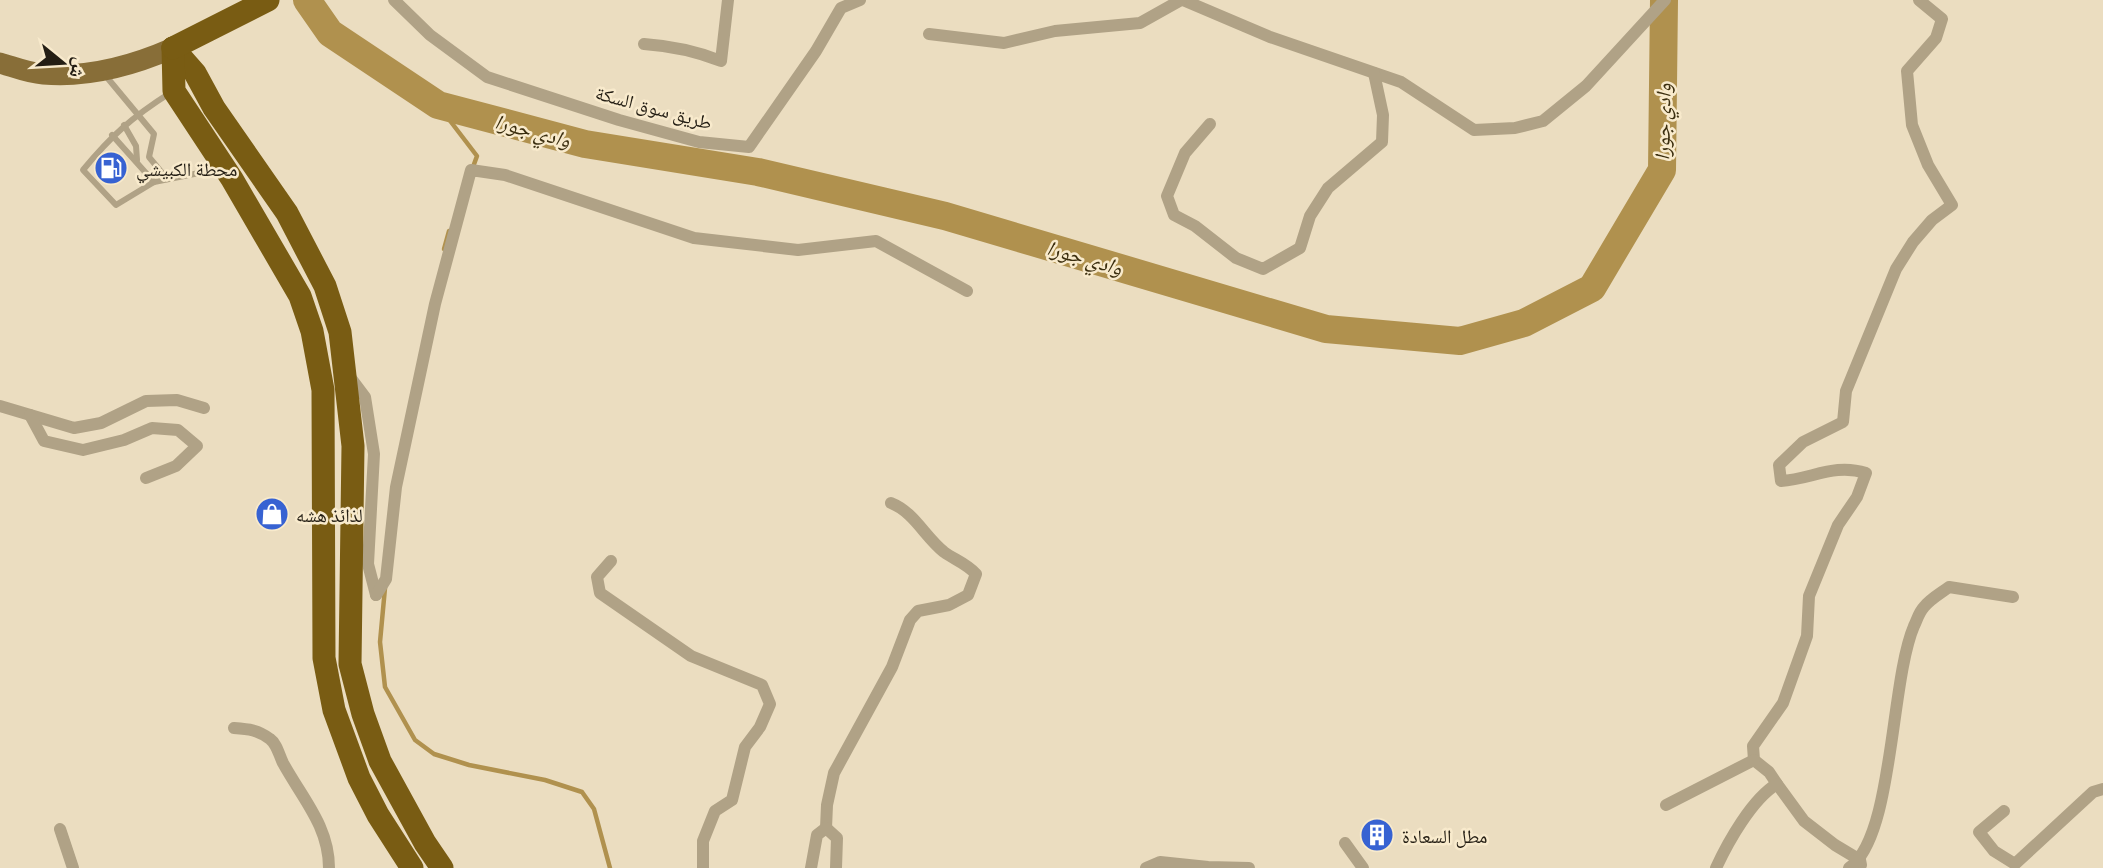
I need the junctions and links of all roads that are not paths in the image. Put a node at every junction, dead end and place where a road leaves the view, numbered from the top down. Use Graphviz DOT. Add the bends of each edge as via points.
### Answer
graph roads {
  1 [pos="268,0"];
  2 [pos="394,0"];
  3 [pos="728,0"];
  4 [pos="860,0"];
  5 [pos="1182,0"];
  6 [pos="1665,0"];
  7 [pos="1919,0"];
  8 [pos="929,34"];
  9 [pos="644,44"];
  10 [pos="173,48"];
  11 [pos="0,63"];
  12 [pos="101,70"];
  13 [pos="1374,73"];
  14 [pos="174,90"];
  15 [pos="138,113"];
  16 [pos="1210,124"];
  17 [pos="124,125"];
  18 [pos="112,135"];
  19 [pos="137,160"];
  20 [pos="224,168"];
  21 [pos="167,179"];
  22 [pos="154,182"];
  23 [pos="967,291"];
  24 [pos="345,371"];
  25 [pos="0,406"];
  26 [pos="204,408"];
  27 [pos="30,415"];
  28 [pos="146,478"];
  29 [pos="891,503"];
  30 [pos="611,561"];
  31 [pos="2013,597"];
  32 [pos="234,728"];
  33 [pos="1754,760"];
  34 [pos="1777,785"];
  35 [pos="2103,789"];
  36 [pos="1666,805"];
  37 [pos="2004,811"];
  38 [pos="826,828"];
  39 [pos="60,829"];
  40 [pos="1345,843"];
  41 [pos="1861,864"];
  42 [pos="72,868"];
  43 [pos="329,868"];
  44 [pos="412,868"];
  45 [pos="442,868"];
  46 [pos="702,868"];
  47 [pos="811,868"];
  48 [pos="836,868"];
  49 [pos="1146,868"];
  50 [pos="1249,868"];
  51 [pos="1363,868"];
  52 [pos="1716,868"];
  53 [pos="1849,868"];
  1 -- 10 [label="highway"];
  2 -- 4 [label="street, طريق سوق السكة" via="430,36 487,77 699,142 749,147 841,8"];
  3 -- 9 [label="street" via="721,61 699,52"];
  5 -- 8 [label="street" via="1140,23 1055,31 1004,43"];
  5 -- 13 [label="street"];
  6 -- 13 [label="street" via="1586,86 1543,121 1474,130 1401,82"];
  7 -- 33 [label="street" via="1942,19 1936,38 1907,71 1912,125 1928,165 1952,205 1932,220 1896,269 1846,391 1843,422 1803,442 1779,465 1781,481 1851,468 1866,473 1838,525 1809,596 1807,636 1783,703 1753,746"];
  10 -- 12 [label="main road" via="136,63"];
  10 -- 14 [label="highway"];
  10 -- 24 [label="highway" via="195,73 311,257 340,332"];
  11 -- 12 [label="main road" via="42,74"];
  12 -- 15 [label="lane"];
  13 -- 16 [label="street" via="1383,116 1382,142 1328,188 1310,216 1300,248 1263,269 1236,258 1174,215 1167,196 1185,153"];
  14 -- 15 [label="lane"];
  14 -- 20 [label="highway"];
  15 -- 17 [label="lane"];
  15 -- 21 [label="lane" via="154,134 149,157"];
  17 -- 18 [label="lane"];
  17 -- 19 [label="lane" via="136,146"];
  18 -- 19 [label="lane"];
  18 -- 22 [label="lane" via="83,170 116,205"];
  19 -- 22 [label="lane"];
  20 -- 21 [label="lane"];
  20 -- 44 [label="highway" via="300,296 312,331 323,390 324,658 334,710 359,778"];
  21 -- 22 [label="lane"];
  23 -- 24 [label="street" via="876,241 798,250 694,238 505,175 471,170 435,304 396,487 386,579 376,595 368,564 374,454 365,397"];
  24 -- 45 [label="highway" via="353,446 350,664 380,761"];
  25 -- 27 [label="street"];
  26 -- 27 [label="street" via="177,400 146,401 101,423 74,428"];
  27 -- 28 [label="street" via="44,440 83,450 152,428 177,430 197,446 176,466"];
  29 -- 38 [label="street" via="903,508 947,554 976,574 968,595 949,605 918,611 910,620 892,667 834,773"];
  30 -- 46 [label="street" via="597,577 600,593 691,656 762,685 770,704 745,747 732,800 715,811 703,841"];
  31 -- 41 [label="street" via="1949,587 1923,608 1908,642 1890,756"];
  32 -- 43 [label="street" via="255,729 273,741 319,821 329,851"];
  33 -- 34 [label="street"];
  33 -- 36 [label="street"];
  34 -- 41 [label="street" via="1804,821"];
  34 -- 52 [label="street" via="1750,810"];
  35 -- 37 [label="street" via="2093,792 2015,864 1994,851 1979,832"];
  38 -- 47 [label="street" via="817,835"];
  38 -- 48 [label="street" via="837,838"];
  39 -- 42 [label="street"];
  40 -- 51 [label="street"];
  41 -- 53 [label="street"];
  49 -- 50 [label="street" via="1160,862"];
}
